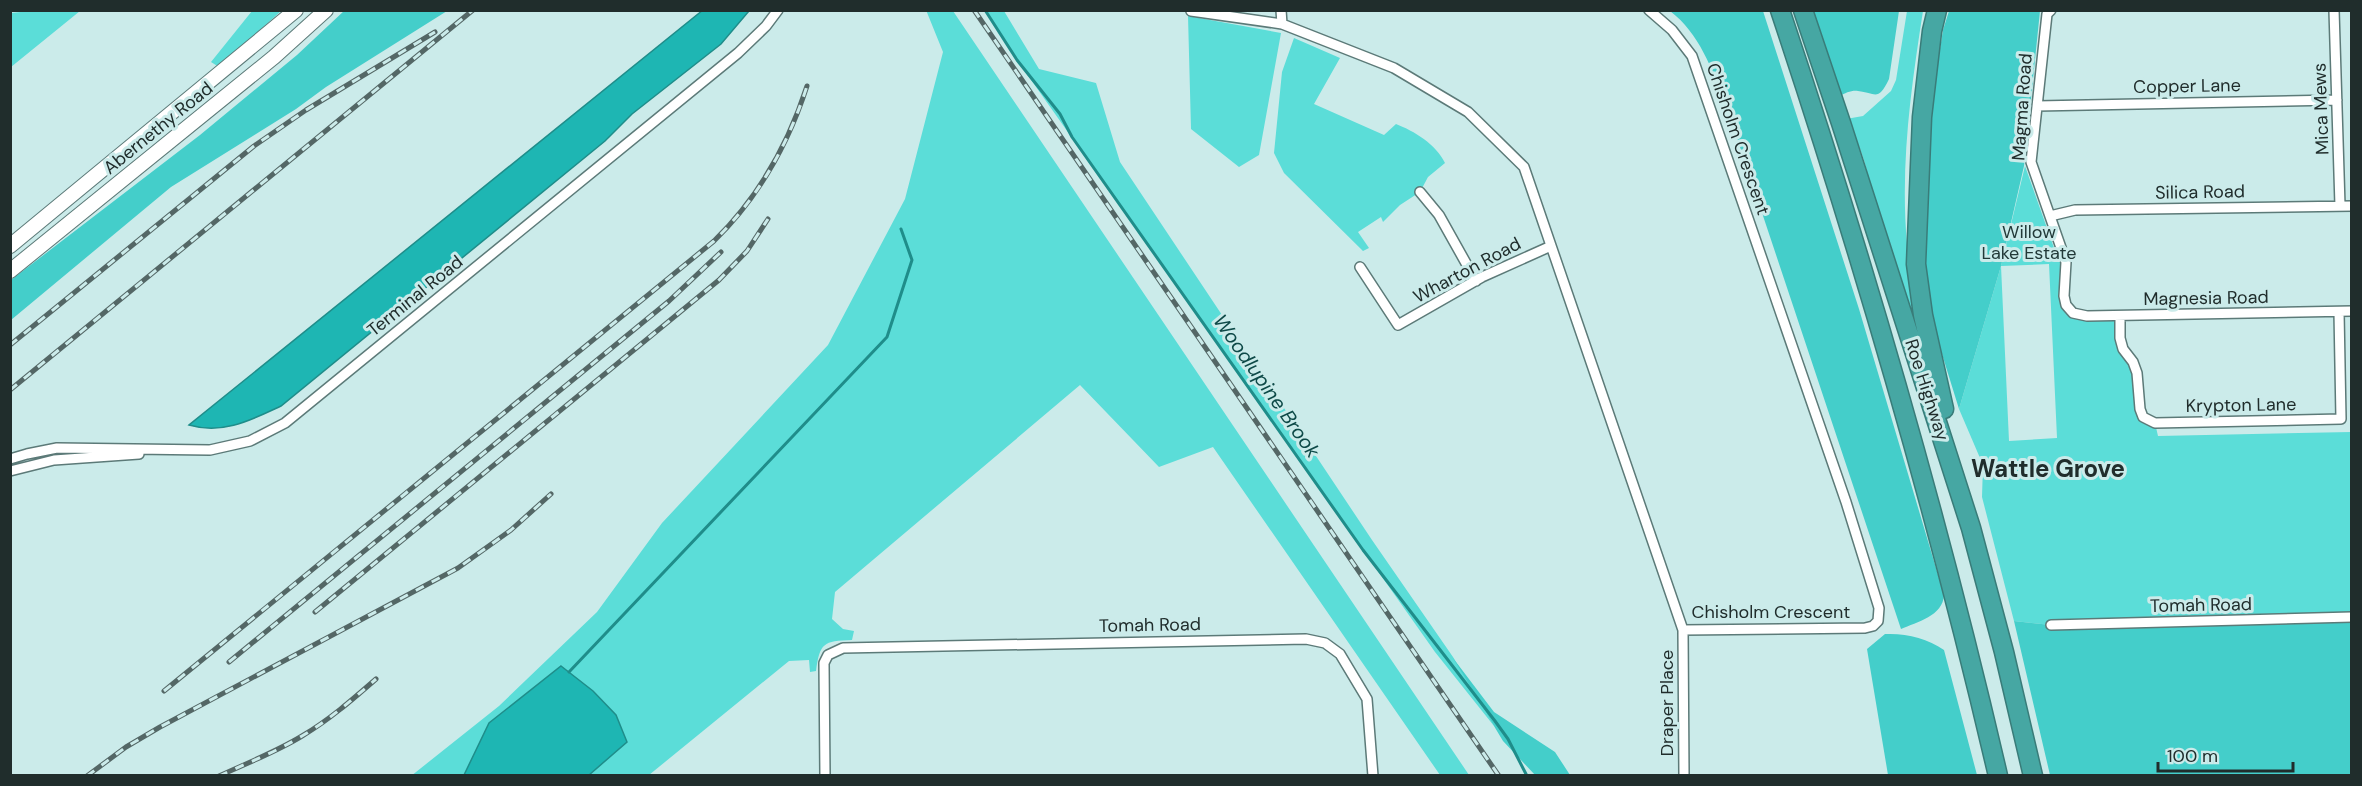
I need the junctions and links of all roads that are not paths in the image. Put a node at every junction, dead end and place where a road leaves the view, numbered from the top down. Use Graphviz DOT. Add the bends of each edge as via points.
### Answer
graph roads {
  1 [pos="296,10"];
  2 [pos="326,10"];
  3 [pos="778,10"];
  4 [pos="1191,10"];
  5 [pos="1281,10"];
  6 [pos="1649,10"];
  7 [pos="1778,10"];
  8 [pos="1803,10"];
  9 [pos="1937,10"];
  10 [pos="2334,10"];
  11 [pos="2049,12"];
  12 [pos="1282,24"];
  13 [pos="2337,100"];
  14 [pos="2037,106"];
  15 [pos="1420,192"];
  16 [pos="2340,206"];
  17 [pos="2352,206"];
  18 [pos="2050,216"];
  19 [pos="10,246"];
  20 [pos="1551,246"];
  21 [pos="1360,267"];
  22 [pos="10,271"];
  23 [pos="1476,281"];
  24 [pos="2066,305"];
  25 [pos="2352,311"];
  26 [pos="2339,312"];
  27 [pos="2120,316"];
  28 [pos="192,451"];
  29 [pos="10,459"];
  30 [pos="10,471"];
  31 [pos="1971,528"];
  32 [pos="2352,617"];
  33 [pos="2051,625"];
  34 [pos="1683,630"];
  35 [pos="825,776"];
  36 [pos="1374,776"];
  37 [pos="1684,776"];
  38 [pos="1998,776"];
  39 [pos="2033,776"];
  1 -- 19 [label="main road, Abernethy Road"];
  2 -- 22 [label="main road, Abernethy Road"];
  3 -- 28 [label="street, Terminal Road" via="738,53 303,410 250,441"];
  4 -- 12 [label="street, Chisholm Crescent"];
  5 -- 12 [label="street"];
  6 -- 34 [label="street, Chisholm Crescent" via="1672,30 1692,56 1846,502 1880,614 1873,626 1865,628"];
  7 -- 38 [label="highway, Roe Highway" via="1821,136 1906,420 1958,608"];
  8 -- 31 [label="highway, Roe Highway"];
  9 -- 31 [label="highway" via="1922,117 1916,264 1923,315"];
  10 -- 13 [label="street, Mica Mews"];
  11 -- 14 [label="street, Magma Road"];
  12 -- 20 [label="street, Chisholm Crescent" via="1394,68 1468,112 1524,167"];
  13 -- 14 [label="street, Copper Lane"];
  13 -- 16 [label="street, Mica Mews"];
  14 -- 18 [label="street, Magma Road" via="2031,162"];
  15 -- 23 [label="street" via="1439,215"];
  16 -- 17 [label="street, Silica Road"];
  16 -- 18 [label="street, Silica Road" via="2075,210"];
  18 -- 24 [label="street, Magma Road" via="2066,262"];
  20 -- 23 [label="street, Wharton Road"];
  20 -- 34 [label="street, Chisholm Crescent"];
  21 -- 23 [label="street, Wharton Road" via="1398,325"];
  24 -- 27 [label="street, Magnesia Road" via="2073,313 2087,316"];
  25 -- 26 [label="street, Magnesia Road"];
  26 -- 27 [label="street, Magnesia Road"];
  26 -- 27 [label="street, Krypton Lane" via="2341,419 2155,423 2143,417 2140,409 2137,373 2123,349"];
  28 -- 29 [label="street, Terminal Road" via="57,448"];
  28 -- 30 [label="street" via="54,459"];
  31 -- 39 [label="highway, Roe Highway"];
  32 -- 33 [label="street, Tomah Road"];
  34 -- 37 [label="street, Draper Place"];
  35 -- 36 [label="street, Tomah Road" via="822,674 828,655 843,648 1306,639 1326,643 1340,654 1368,699"];
}
